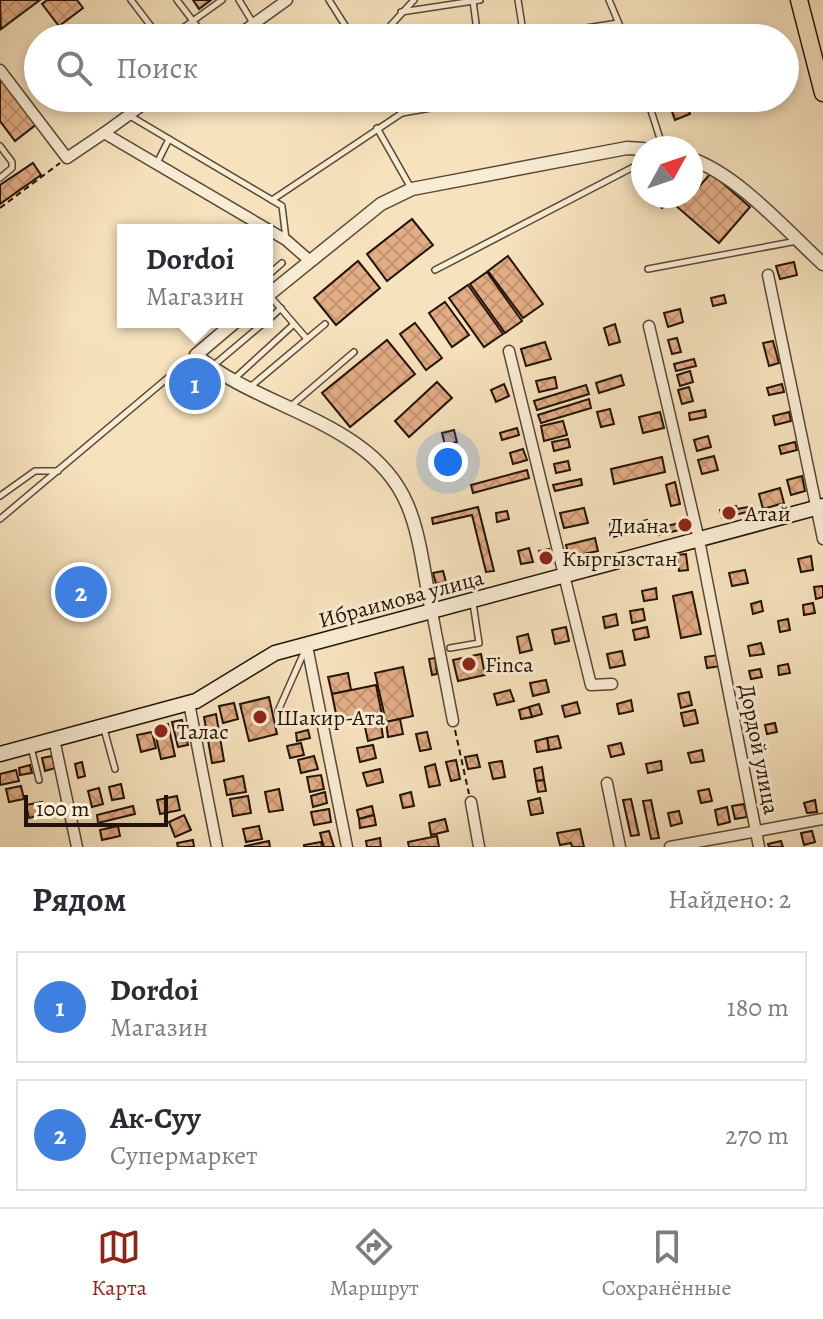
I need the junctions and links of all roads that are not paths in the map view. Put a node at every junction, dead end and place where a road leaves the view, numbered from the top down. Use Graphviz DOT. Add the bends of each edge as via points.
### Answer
graph roads {
  1 [pos="131,0"];
  2 [pos="177,0"];
  3 [pos="222,0"];
  4 [pos="239,0"];
  5 [pos="287,0"];
  6 [pos="329,0"];
  7 [pos="414,0"];
  8 [pos="473,0"];
  9 [pos="480,0"];
  10 [pos="518,0"];
  11 [pos="609,0"];
  12 [pos="799,0"];
  13 [pos="401,12"];
  14 [pos="193,21"];
  15 [pos="618,23"];
  16 [pos="149,24"];
  17 [pos="189,24"];
  18 [pos="195,24"];
  19 [pos="253,24"];
  20 [pos="344,24"];
  21 [pos="392,24"];
  22 [pos="476,24"];
  23 [pos="521,24"];
  24 [pos="612,24"];
  25 [pos="0,70"];
  26 [pos="823,93"];
  27 [pos="24,102"];
  28 [pos="32,112"];
  29 [pos="133,112"];
  30 [pos="408,112"];
  31 [pos="651,112"];
  32 [pos="402,113"];
  33 [pos="129,115"];
  34 [pos="377,128"];
  35 [pos="104,133"];
  36 [pos="659,136"];
  37 [pos="169,139"];
  38 [pos="0,146"];
  39 [pos="631,148"];
  40 [pos="156,163"];
  41 [pos="703,163"];
  42 [pos="631,168"];
  43 [pos="0,178"];
  44 [pos="412,189"];
  45 [pos="272,200"];
  46 [pos="259,224"];
  47 [pos="273,232"];
  48 [pos="286,240"];
  49 [pos="798,241"];
  50 [pos="310,261"];
  51 [pos="282,263"];
  52 [pos="823,264"];
  53 [pos="648,269"];
  54 [pos="435,270"];
  55 [pos="273,271"];
  56 [pos="768,275"];
  57 [pos="273,290"];
  58 [pos="273,299"];
  59 [pos="281,308"];
  60 [pos="273,315"];
  61 [pos="294,324"];
  62 [pos="325,324"];
  63 [pos="649,326"];
  64 [pos="228,328"];
  65 [pos="258,328"];
  66 [pos="307,339"];
  67 [pos="509,351"];
  68 [pos="354,352"];
  69 [pos="196,355"];
  70 [pos="213,367"];
  71 [pos="234,379"];
  72 [pos="249,388"];
  73 [pos="287,409"];
  74 [pos="59,472"];
  75 [pos="0,496"];
  76 [pos="820,507"];
  77 [pos="0,519"];
  78 [pos="823,539"];
  79 [pos="699,540"];
  80 [pos="562,577"];
  81 [pos="473,602"];
  82 [pos="432,612"];
  83 [pos="307,646"];
  84 [pos="450,648"];
  85 [pos="612,684"];
  86 [pos="189,703"];
  87 [pos="278,711"];
  88 [pos="453,721"];
  89 [pos="103,725"];
  90 [pos="54,739"];
  91 [pos="31,746"];
  92 [pos="0,754"];
  93 [pos="115,769"];
  94 [pos="39,780"];
  95 [pos="607,783"];
  96 [pos="471,802"];
  97 [pos="823,819"];
  98 [pos="756,830"];
  99 [pos="77,847"];
  100 [pos="217,847"];
  101 [pos="347,847"];
  102 [pos="479,847"];
  103 [pos="620,847"];
  104 [pos="670,847"];
  105 [pos="759,847"];
  1 -- 16 [label="lane"];
  2 -- 14 [label="lane"];
  3 -- 14 [label="lane"];
  4 -- 19 [label="lane"];
  5 -- 19 [label="street"];
  6 -- 20 [label="lane"];
  7 -- 13 [label="lane"];
  8 -- 9 [label="lane"];
  8 -- 13 [label="lane"];
  8 -- 22 [label="lane"];
  10 -- 23 [label="lane"];
  11 -- 15 [label="lane"];
  12 -- 26 [label="highway"];
  13 -- 21 [label="lane"];
  14 -- 17 [label="lane"];
  14 -- 18 [label="lane"];
  15 -- 24 [label="lane"];
  25 -- 27 [label="street"];
  28 -- 35 [label="street" via="67,158"];
  29 -- 33 [label="street"];
  30 -- 32 [label="lane"];
  31 -- 36 [label="lane"];
  32 -- 34 [label="lane"];
  33 -- 35 [label="street"];
  33 -- 37 [label="lane"];
  34 -- 44 [label="lane"];
  34 -- 45 [label="lane"];
  35 -- 40 [label="street"];
  37 -- 40 [label="lane"];
  37 -- 45 [label="lane"];
  38 -- 43 [label="lane" via="12,162"];
  39 -- 44 [label="street"];
  40 -- 46 [label="street"];
  41 -- 49 [label="street"];
  42 -- 54 [label="lane"];
  44 -- 50 [label="street" via="381,204"];
  45 -- 48 [label="lane" via="285,211"];
  47 -- 48 [label="street"];
  48 -- 50 [label="street"];
  49 -- 52 [label="street"];
  49 -- 53 [label="lane"];
  50 -- 57 [label="street"];
  51 -- 55 [label="lane"];
  56 -- 76 [label="street"];
  58 -- 59 [label="lane"];
  59 -- 60 [label="lane"];
  59 -- 61 [label="lane"];
  61 -- 66 [label="lane"];
  61 -- 71 [label="lane"];
  62 -- 66 [label="lane"];
  63 -- 79 [label="street, Дордой улица"];
  64 -- 69 [label="street"];
  65 -- 70 [label="lane"];
  66 -- 72 [label="lane"];
  67 -- 80 [label="street"];
  68 -- 73 [label="lane"];
  69 -- 70 [label="street"];
  69 -- 74 [label="lane"];
  70 -- 71 [label="street"];
  71 -- 72 [label="street"];
  72 -- 73 [label="street"];
  73 -- 82 [label="street" via="358,443 397,484 408,507"];
  74 -- 75 [label="lane" via="35,471"];
  74 -- 77 [label="lane"];
  76 -- 78 [label="street"];
  76 -- 79 [label="main road, Ибраимова улица"];
  79 -- 80 [label="main road, Ибраимова улица"];
  79 -- 98 [label="street, Дордой улица"];
  80 -- 81 [label="main road, Ибраимова улица"];
  80 -- 85 [label="street" via="591,685"];
  81 -- 82 [label="main road, Ибраимова улица"];
  81 -- 84 [label="lane" via="479,643"];
  82 -- 83 [label="main road, Ибраимова улица"];
  82 -- 88 [label="street"];
  83 -- 86 [label="main road, Ибраимова улица" via="275,653"];
  83 -- 87 [label="lane"];
  83 -- 101 [label="street"];
  86 -- 89 [label="main road, Ибраимова улица"];
  86 -- 100 [label="street"];
  89 -- 90 [label="main road, Ибраимова улица"];
  89 -- 93 [label="lane"];
  90 -- 91 [label="main road, Ибраимова улица"];
  90 -- 99 [label="street"];
  91 -- 92 [label="main road, Ибраимова улица"];
  91 -- 94 [label="lane"];
  95 -- 103 [label="street"];
  96 -- 102 [label="street"];
  97 -- 98 [label="street"];
  98 -- 104 [label="street"];
  98 -- 105 [label="street, Дордой улица"];
}
